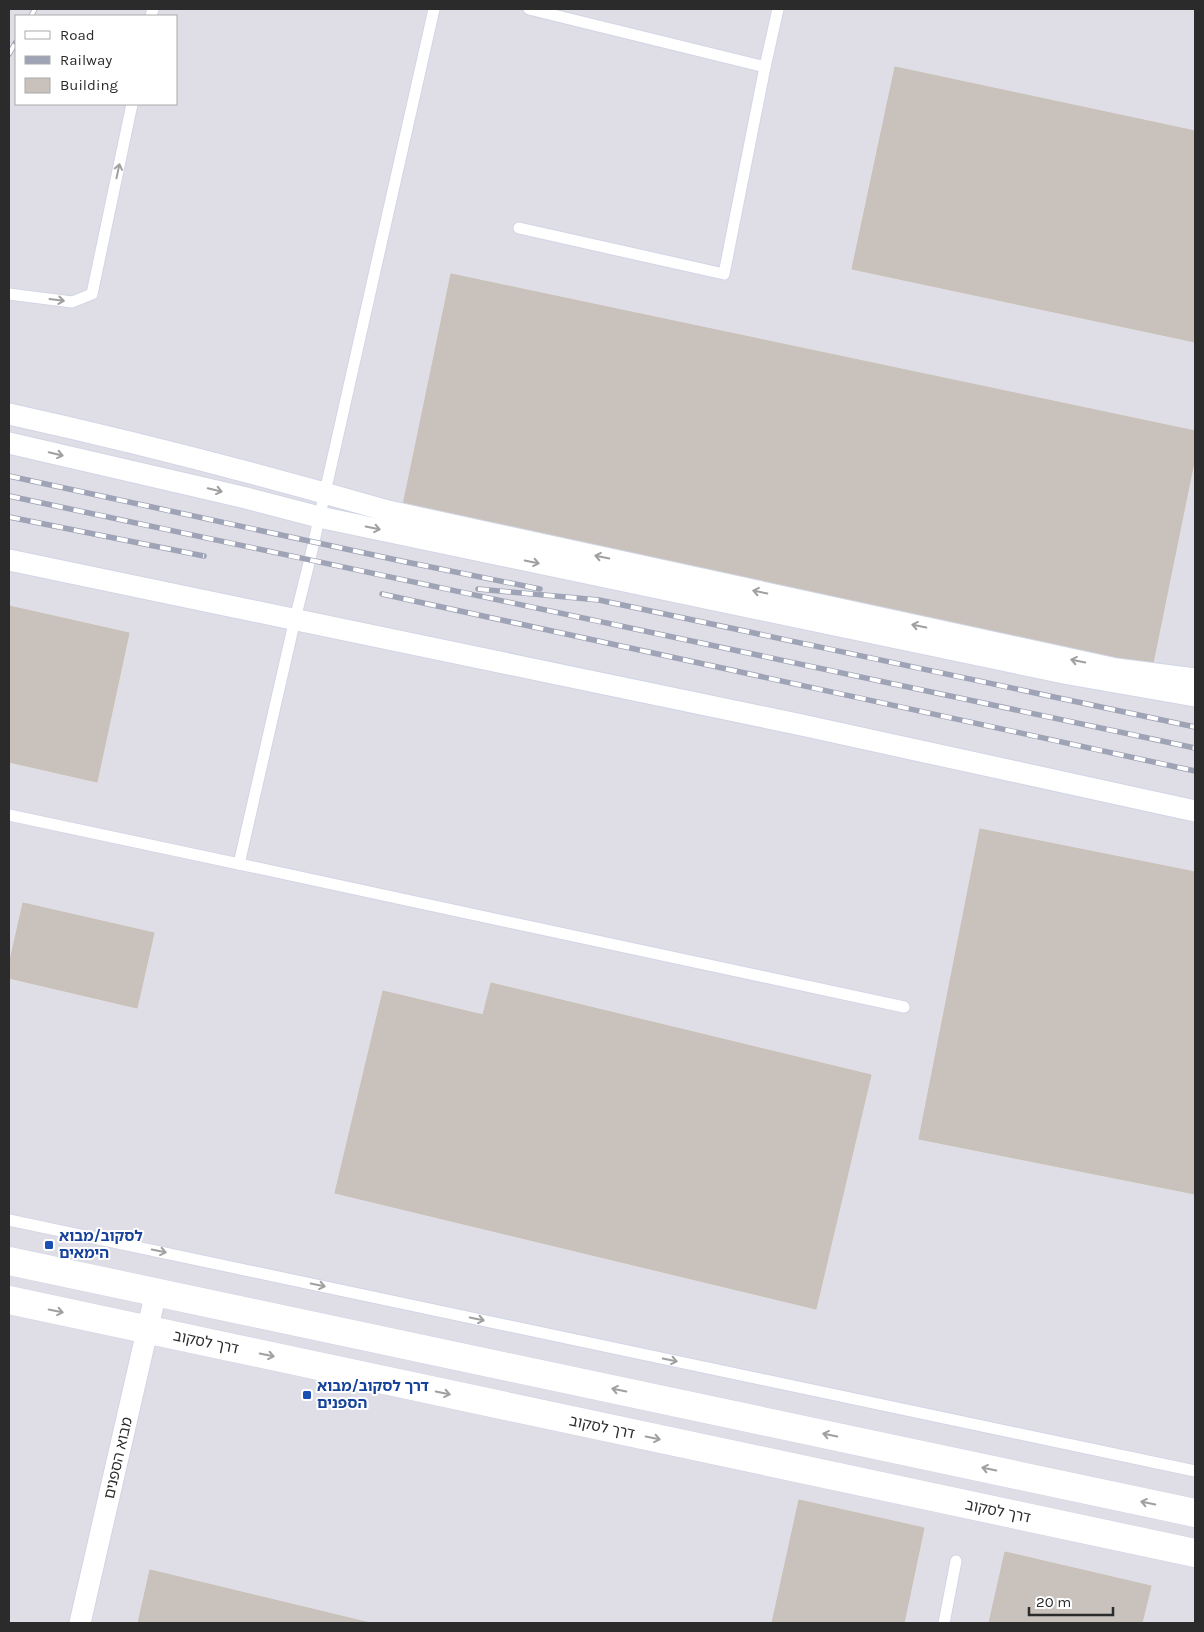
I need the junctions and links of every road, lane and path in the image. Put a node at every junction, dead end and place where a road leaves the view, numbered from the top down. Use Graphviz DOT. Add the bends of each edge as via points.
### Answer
graph roads {
  1 [pos="434,9"];
  2 [pos="528,9"];
  3 [pos="778,9"];
  4 [pos="764,67"];
  5 [pos="132,105"];
  6 [pos="519,228"];
  7 [pos="9,294"];
  8 [pos="9,414"];
  9 [pos="9,443"];
  10 [pos="324,492"];
  11 [pos="319,517"];
  12 [pos="9,560"];
  13 [pos="295,619"];
  14 [pos="1195,679"];
  15 [pos="1195,696"];
  16 [pos="1195,811"];
  17 [pos="9,815"];
  18 [pos="239,864"];
  19 [pos="904,1007"];
  20 [pos="9,1220"];
  21 [pos="9,1261"];
  22 [pos="156,1292"];
  23 [pos="9,1300"];
  24 [pos="148,1330"];
  25 [pos="1195,1471"];
  26 [pos="1195,1513"];
  27 [pos="1195,1553"];
  28 [pos="956,1561"];
  29 [pos="80,1623"];
  30 [pos="944,1623"];
  1 -- 10 [label="lane"];
  2 -- 4 [label="lane"];
  3 -- 4 [label="lane"];
  4 -- 6 [label="lane" via="724,274"];
  7 -- 5 [label="lane, one-way" via="72,302 92,294"];
  8 -- 10 [label="street"];
  9 -- 11 [label="street, one-way"];
  10 -- 11 [label="lane"];
  14 -- 10 [label="street, one-way" via="1116,669 388,511"];
  11 -- 13 [label="lane"];
  11 -- 15 [label="street, one-way" via="1070,674"];
  12 -- 13 [label="street"];
  13 -- 16 [label="street"];
  13 -- 18 [label="lane"];
  17 -- 18 [label="lane"];
  18 -- 19 [label="lane"];
  20 -- 25 [label="lane, one-way"];
  21 -- 22 [label="street"];
  22 -- 24 [label="street, מבוא הספנים"];
  26 -- 22 [label="street, one-way"];
  23 -- 24 [label="street, דרך לסקוב, one-way"];
  24 -- 27 [label="street, דרך לסקוב, one-way"];
  24 -- 29 [label="street, מבוא הספנים"];
  28 -- 30 [label="lane"];
}
